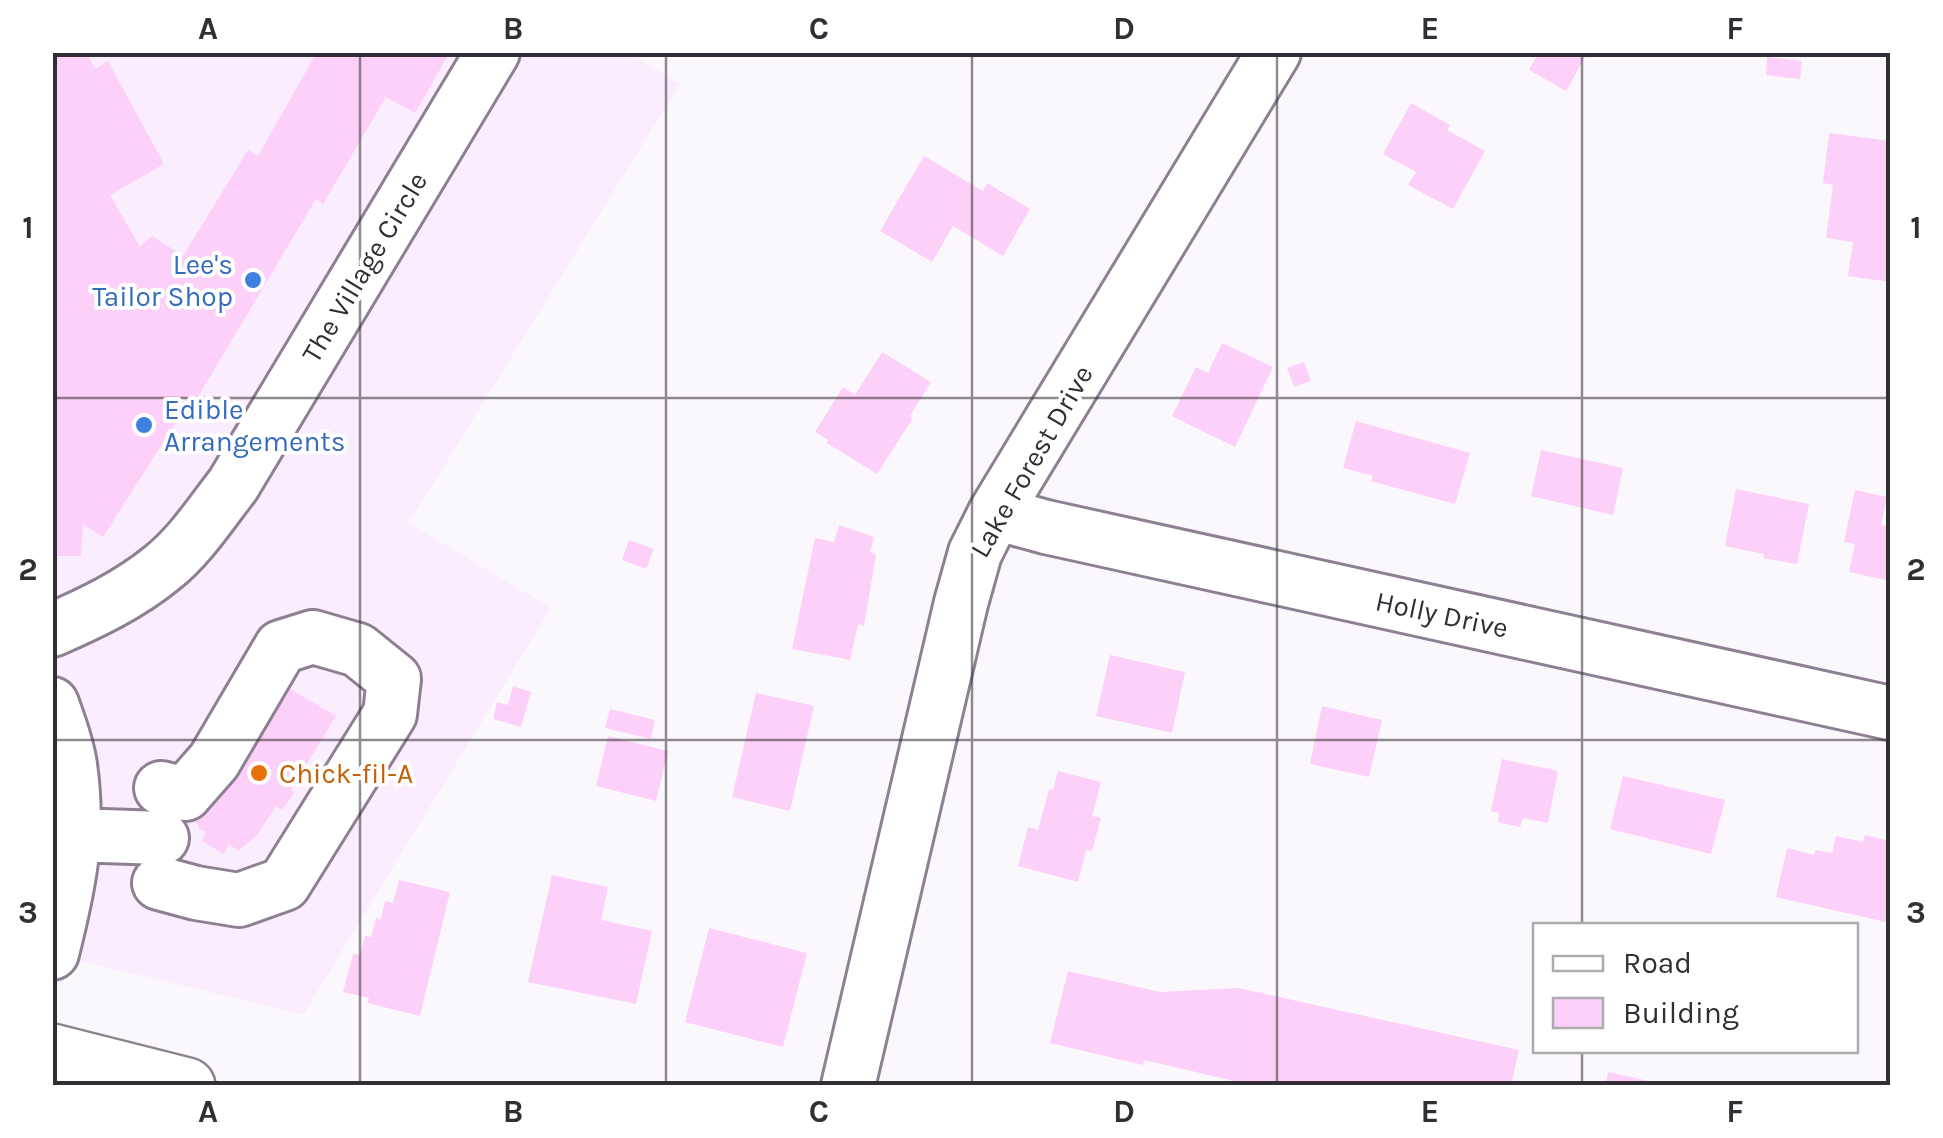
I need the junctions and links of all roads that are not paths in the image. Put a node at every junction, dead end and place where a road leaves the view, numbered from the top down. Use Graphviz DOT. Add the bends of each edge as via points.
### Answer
graph roads {
  1 [pos="494,52"];
  2 [pos="1274,52"];
  3 [pos="995,513"];
  4 [pos="52,630"];
  5 [pos="52,704"];
  6 [pos="1890,713"];
  7 [pos="73,835"];
  8 [pos="160,836"];
  9 [pos="52,953"];
  10 [pos="52,1052"];
  11 [pos="186,1086"];
  12 [pos="848,1086"];
  1 -- 4 [label="street, The Village Circle" via="233,485 163,568"];
  2 -- 3 [label="street, Lake Forest Drive"];
  3 -- 6 [label="street, Holly Drive"];
  3 -- 12 [label="street, Lake Forest Drive" via="961,603"];
  5 -- 7 [label="street" via="70,761"];
  7 -- 8 [label="street"];
  7 -- 9 [label="street"];
  8 -- 8 [label="street" via="196,893 239,900 284,884 390,714 394,678 358,650 313,638 280,647 214,761"];
  10 -- 11 [label="main road"];
}
